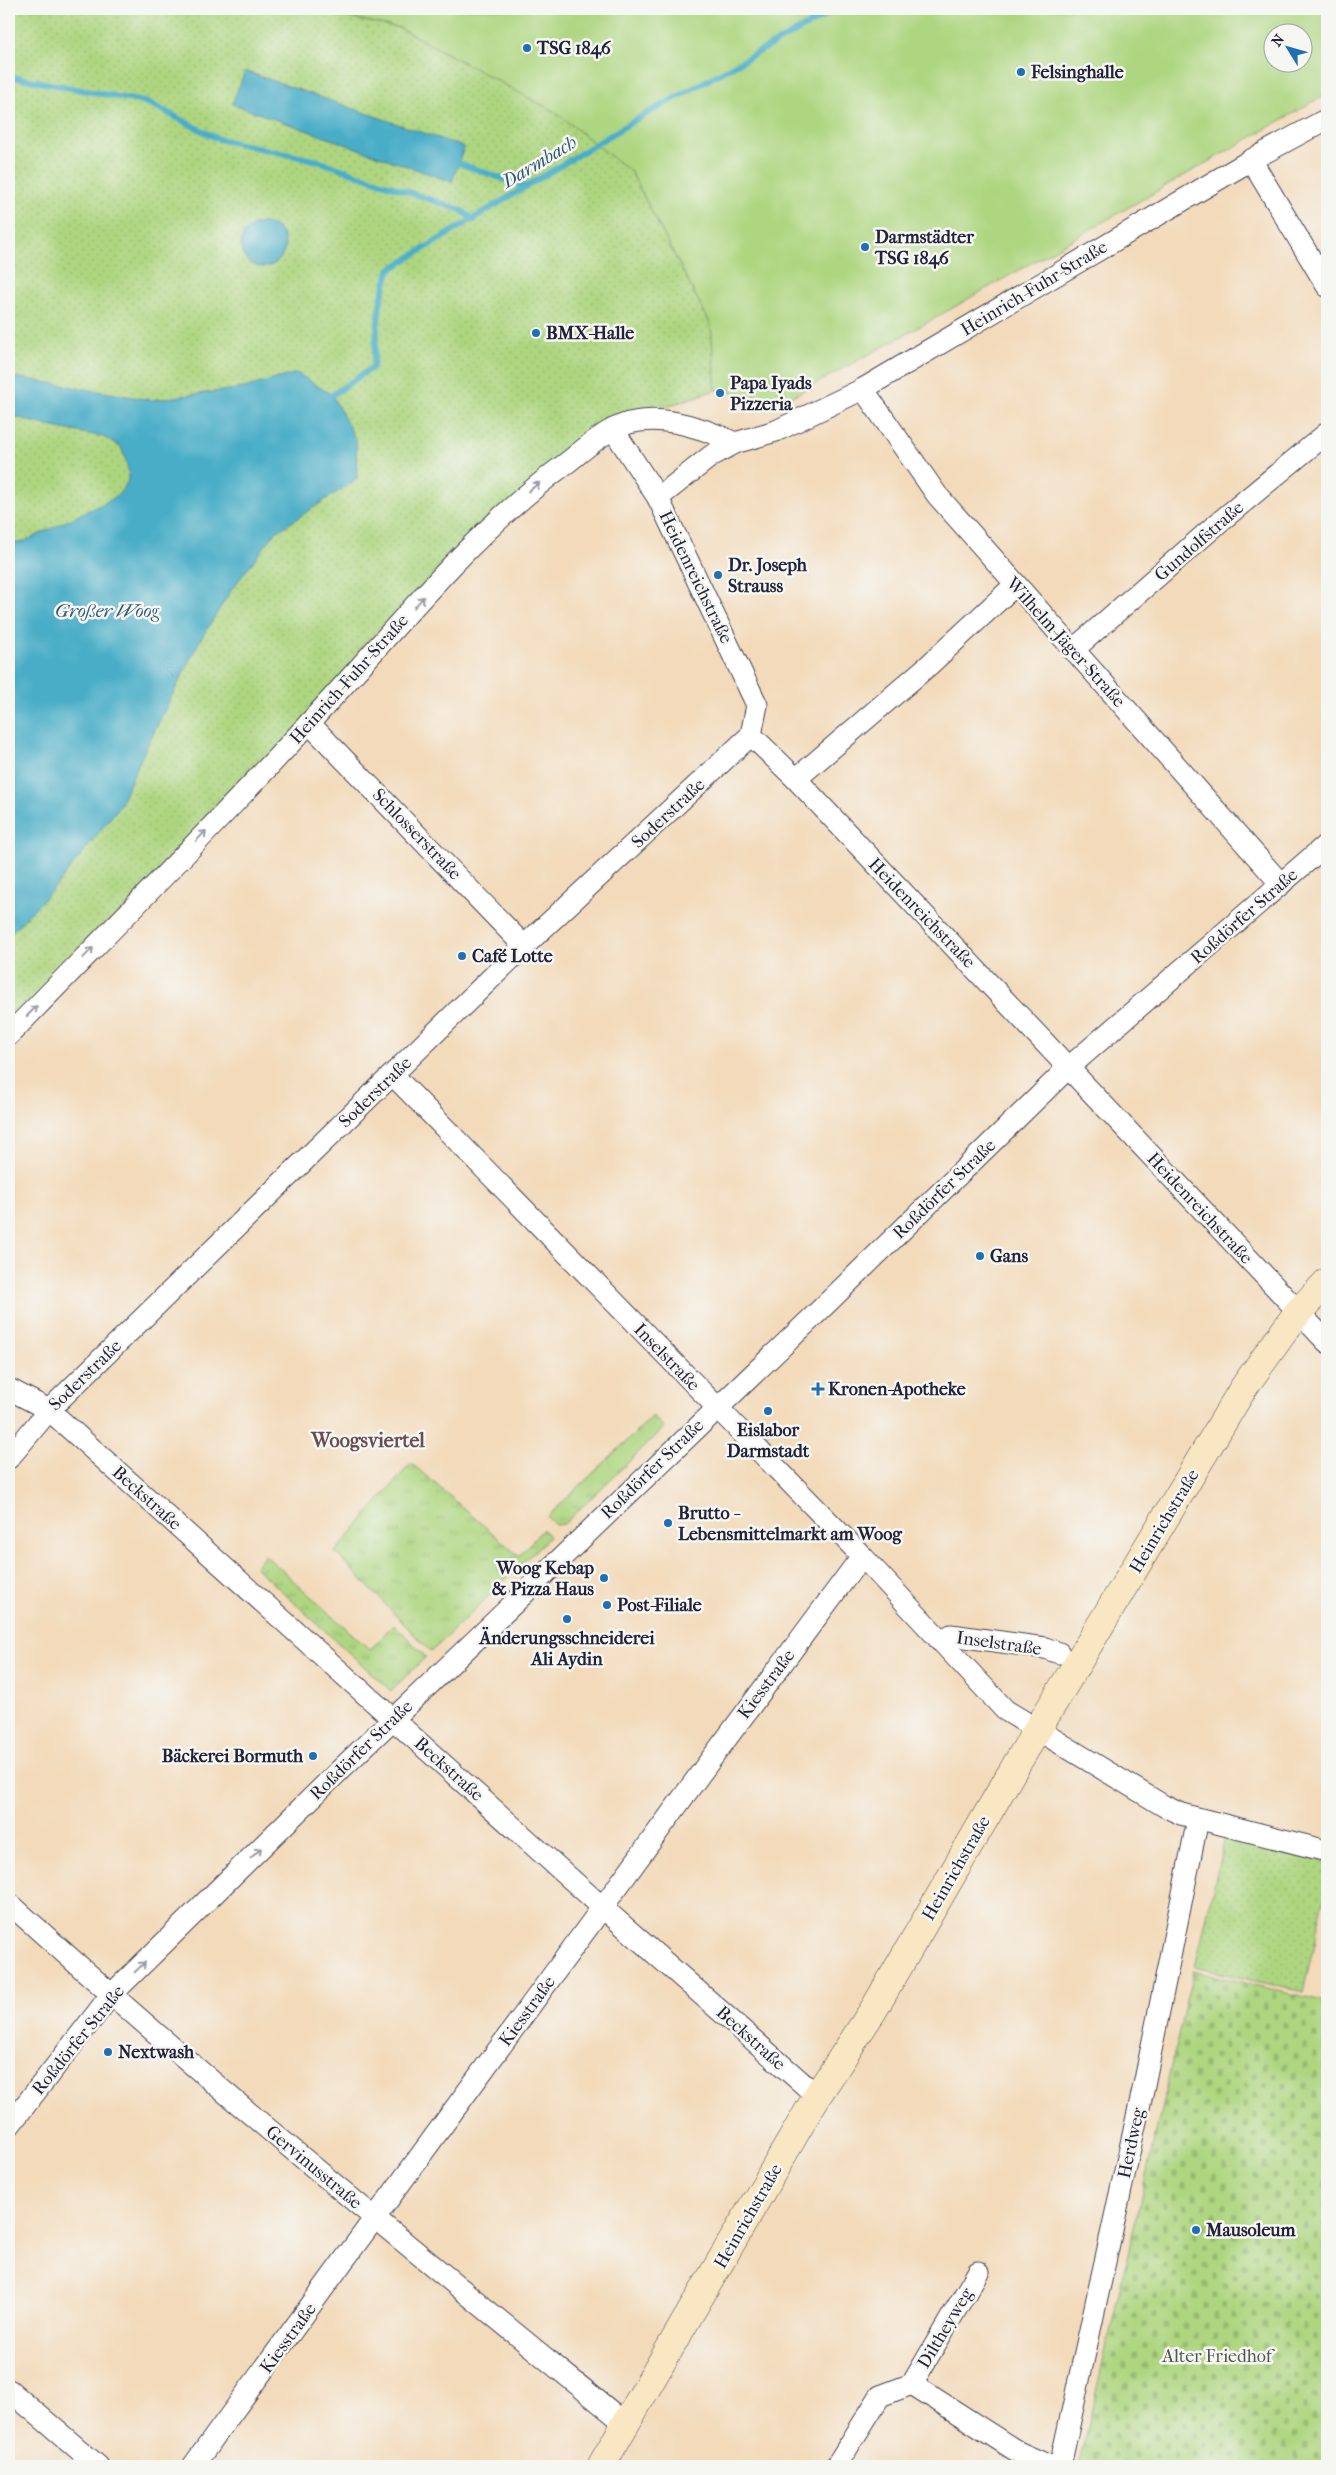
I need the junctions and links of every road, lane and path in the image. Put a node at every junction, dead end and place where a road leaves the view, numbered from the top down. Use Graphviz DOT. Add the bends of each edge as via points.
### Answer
graph roads {
  1 [pos="1327,119"];
  2 [pos="1251,160"];
  3 [pos="1327,286"];
  4 [pos="863,390"];
  5 [pos="613,429"];
  6 [pos="1327,434"];
  7 [pos="735,443"];
  8 [pos="658,498"];
  9 [pos="1015,585"];
  10 [pos="1073,650"];
  11 [pos="310,723"];
  12 [pos="751,736"];
  13 [pos="796,779"];
  14 [pos="1327,844"];
  15 [pos="1281,884"];
  16 [pos="524,946"];
  17 [pos="9,1035"];
  18 [pos="1068,1068"];
  19 [pos="393,1075"];
  20 [pos="1327,1282"];
  21 [pos="1298,1312"];
  22 [pos="1327,1342"];
  23 [pos="9,1389"];
  24 [pos="717,1407"];
  25 [pos="49,1410"];
  26 [pos="9,1458"];
  27 [pos="862,1556"];
  28 [pos="940,1641"];
  29 [pos="1059,1653"];
  30 [pos="393,1718"];
  31 [pos="1038,1731"];
  32 [pos="1198,1819"];
  33 [pos="1327,1851"];
  34 [pos="9,1903"];
  35 [pos="602,1907"];
  36 [pos="111,1995"];
  37 [pos="817,2096"];
  38 [pos="9,2126"];
  39 [pos="376,2219"];
  40 [pos="978,2272"];
  41 [pos="912,2384"];
  42 [pos="9,2390"];
  43 [pos="626,2424"];
  44 [pos="98,2466"];
  45 [pos="193,2466"];
  46 [pos="601,2466"];
  47 [pos="836,2466"];
  48 [pos="1050,2466"];
  49 [pos="1060,2466"];
  1 -- 2 [label="street, Heinrich-Fuhr-Straße"];
  2 -- 3 [label="street"];
  2 -- 4 [label="street, Heinrich-Fuhr-Straße"];
  4 -- 7 [label="street, Heinrich-Fuhr-Straße" via="776,431"];
  4 -- 9 [label="street, Wilhelm-Jäger-Straße" via="937,495"];
  5 -- 7 [label="street, Heinrich-Fuhr-Straße" via="642,421 675,422"];
  5 -- 8 [label="street, Heidenreichstraße"];
  11 -- 5 [label="street, Heinrich-Fuhr-Straße, one-way" via="473,542 531,489"];
  6 -- 10 [label="street, Gundolfstraße" via="1217,524"];
  7 -- 8 [label="street, Heinrich-Fuhr-Straße" via="711,456"];
  8 -- 12 [label="street, Heidenreichstraße" via="758,705"];
  9 -- 10 [label="street, Wilhelm-Jäger-Straße"];
  9 -- 13 [label="street" via="929,665"];
  10 -- 15 [label="street, Wilhelm-Jäger-Straße"];
  11 -- 16 [label="street, Schlosserstraße"];
  17 -- 11 [label="street, Heinrich-Fuhr-Straße, one-way"];
  12 -- 13 [label="street, Heidenreichstraße"];
  12 -- 16 [label="street, Soderstraße"];
  13 -- 18 [label="street, Heidenreichstraße"];
  14 -- 15 [label="street, Roßdörfer Straße"];
  15 -- 18 [label="street, Roßdörfer Straße"];
  16 -- 19 [label="street, Soderstraße"];
  18 -- 21 [label="street, Heidenreichstraße"];
  18 -- 24 [label="street, Roßdörfer Straße"];
  19 -- 24 [label="street, Inselstraße"];
  19 -- 25 [label="street, Soderstraße"];
  20 -- 21 [label="main road, Heinrichstraße"];
  21 -- 22 [label="street, Heidenreichstraße"];
  21 -- 31 [label="main road, Heinrichstraße" via="1244,1387"];
  23 -- 25 [label="street, Beckstraße"];
  24 -- 27 [label="street, Inselstraße"];
  24 -- 30 [label="street, Roßdörfer Straße"];
  25 -- 26 [label="street, Soderstraße"];
  25 -- 30 [label="street, Beckstraße"];
  27 -- 28 [label="street, Inselstraße"];
  27 -- 35 [label="street, Kiesstraße"];
  28 -- 29 [label="street, Inselstraße" via="951,1635 1045,1648"];
  28 -- 31 [label="street, Inselstraße" via="1005,1710"];
  30 -- 35 [label="street, Beckstraße"];
  36 -- 30 [label="street, Roßdörfer Straße, one-way"];
  31 -- 32 [label="street, Inselstraße" via="1164,1806"];
  31 -- 37 [label="main road, Heinrichstraße" via="874,2010"];
  32 -- 33 [label="street, Inselstraße"];
  32 -- 49 [label="street, Herdweg" via="1144,2085"];
  34 -- 36 [label="street, Gervinusstraße"];
  35 -- 37 [label="street, Beckstraße"];
  35 -- 39 [label="street, Kiesstraße"];
  36 -- 38 [label="street, Roßdörfer Straße"];
  36 -- 39 [label="street, Gervinusstraße"];
  37 -- 43 [label="main road, Heinrichstraße"];
  39 -- 43 [label="street, Gervinusstraße"];
  39 -- 45 [label="street, Kiesstraße"];
  40 -- 41 [label="street, Diltheyweg"];
  41 -- 47 [label="street, Diltheyweg" via="880,2396"];
  41 -- 48 [label="street, Diltheyweg" via="1018,2452"];
  42 -- 44 [label="street"];
  43 -- 46 [label="main road, Heinrichstraße"];
}
